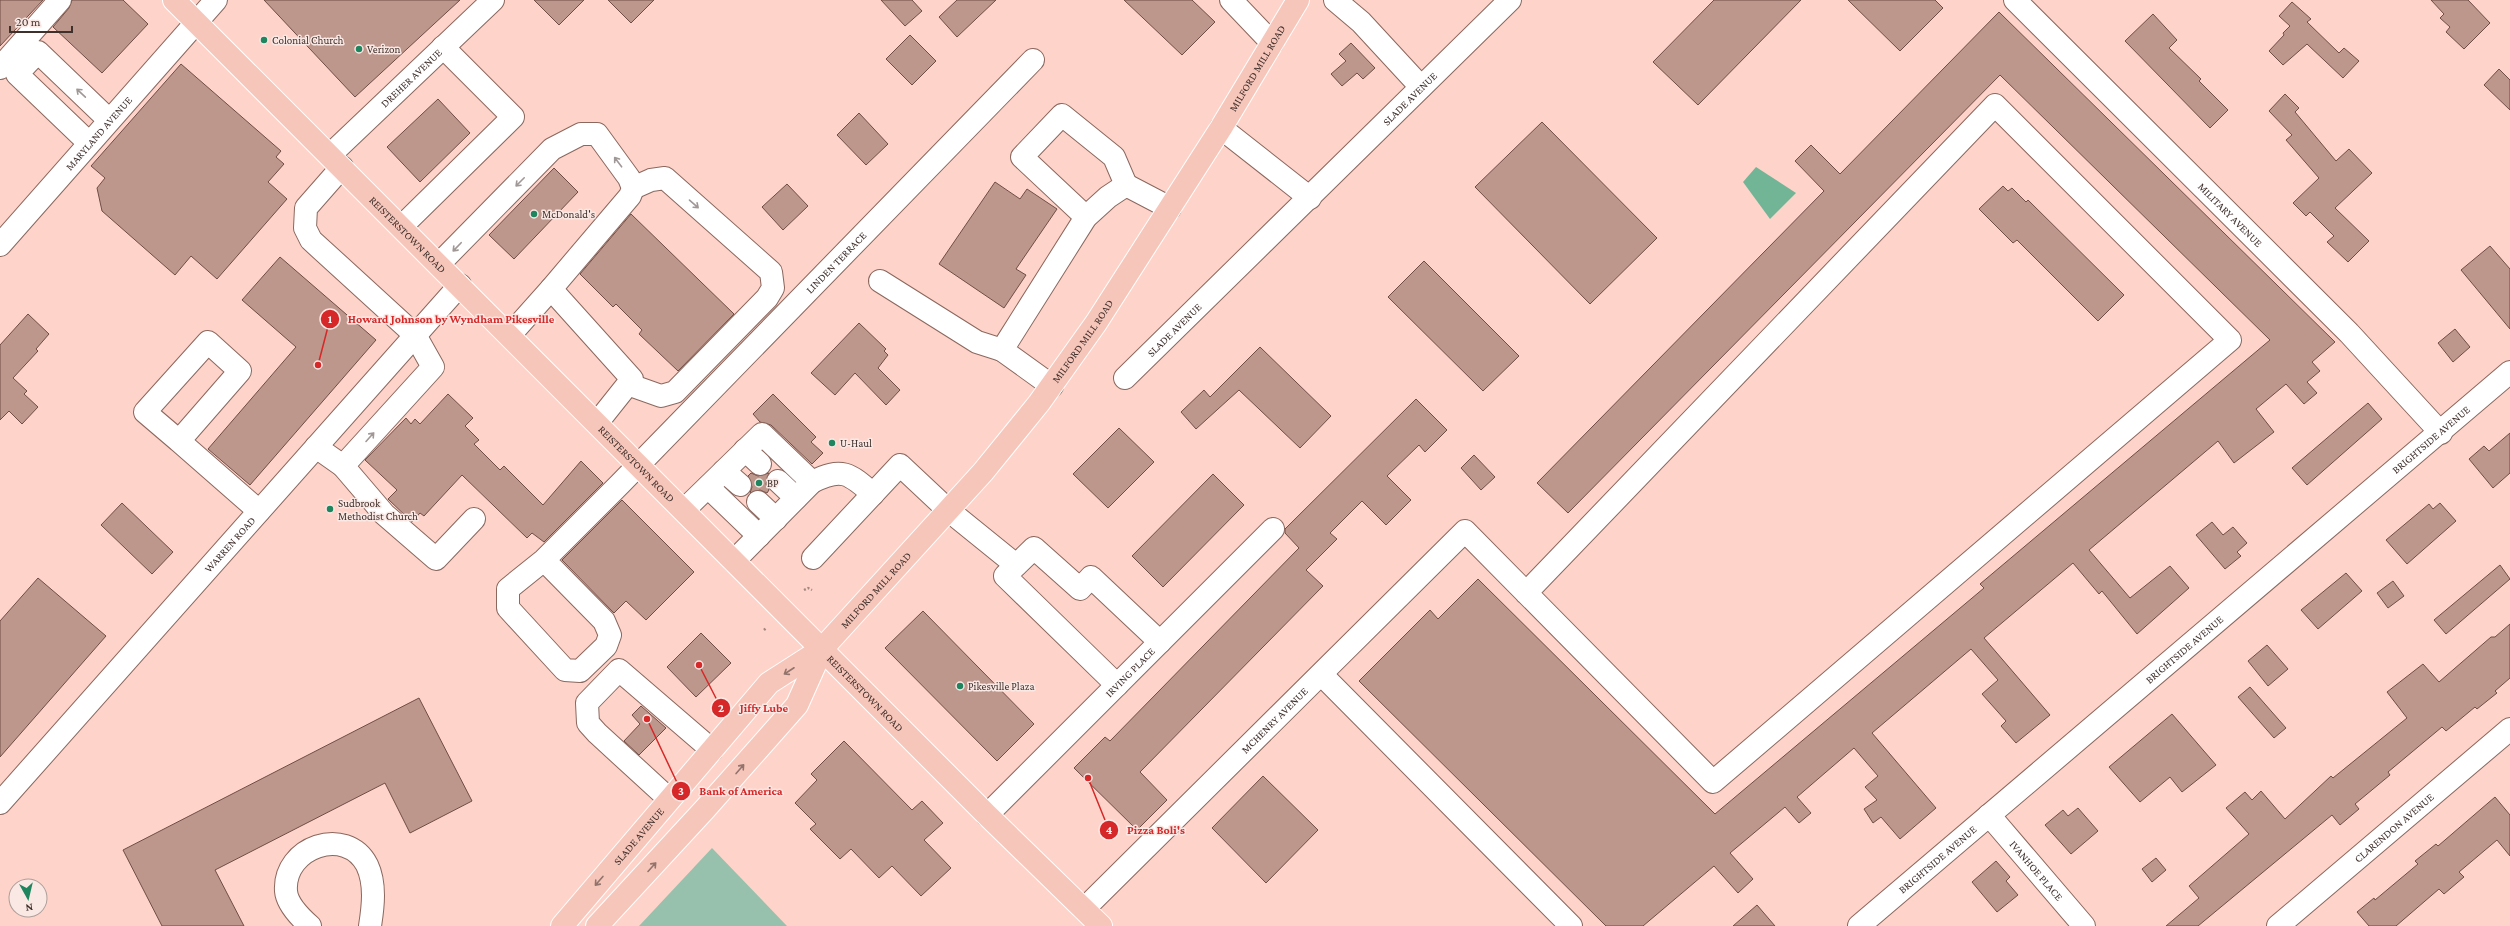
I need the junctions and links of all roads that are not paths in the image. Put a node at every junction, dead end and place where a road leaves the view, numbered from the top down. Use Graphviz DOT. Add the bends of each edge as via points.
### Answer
graph roads {
  1 [pos="60,0"];
  2 [pos="174,0"];
  3 [pos="216,0"];
  4 [pos="493,0"];
  5 [pos="1230,0"];
  6 [pos="1298,0"];
  7 [pos="1335,0"];
  8 [pos="1510,0"];
  9 [pos="2024,3"];
  10 [pos="196,21"];
  11 [pos="1272,43"];
  12 [pos="443,47"];
  13 [pos="1033,60"];
  14 [pos="0,68"];
  15 [pos="1421,87"];
  16 [pos="110,120"];
  17 [pos="1221,128"];
  18 [pos="89,143"];
  19 [pos="336,161"];
  20 [pos="1126,186"];
  21 [pos="632,192"];
  22 [pos="1310,198"];
  23 [pos="1170,208"];
  24 [pos="1086,217"];
  25 [pos="402,227"];
  26 [pos="0,245"];
  27 [pos="439,264"];
  28 [pos="880,281"];
  29 [pos="460,285"];
  30 [pos="551,289"];
  31 [pos="415,335"];
  32 [pos="510,336"];
  33 [pos="1002,350"];
  34 [pos="2510,372"];
  35 [pos="1125,378"];
  36 [pos="630,385"];
  37 [pos="1052,386"];
  38 [pos="597,423"];
  39 [pos="2440,433"];
  40 [pos="179,441"];
  41 [pos="316,446"];
  42 [pos="638,465"];
  43 [pos="344,466"];
  44 [pos="778,481"];
  45 [pos="812,482"];
  46 [pos="708,487"];
  47 [pos="873,494"];
  48 [pos="796,498"];
  49 [pos="758,502"];
  50 [pos="684,510"];
  51 [pos="948,510"];
  52 [pos="259,511"];
  53 [pos="474,518"];
  54 [pos="776,519"];
  55 [pos="1273,529"];
  56 [pos="759,536"];
  57 [pos="813,558"];
  58 [pos="544,560"];
  59 [pos="734,561"];
  60 [pos="1016,565"];
  61 [pos="1526,593"];
  62 [pos="1160,642"];
  63 [pos="822,649"];
  64 [pos="1322,675"];
  65 [pos="1117,685"];
  66 [pos="2510,729"];
  67 [pos="712,750"];
  68 [pos="669,799"];
  69 [pos="0,803"];
  70 [pos="987,815"];
  71 [pos="1989,815"];
  72 [pos="1084,909"];
  73 [pos="310,926"];
  74 [pos="370,926"];
  75 [pos="562,926"];
  76 [pos="597,926"];
  77 [pos="1101,926"];
  78 [pos="1571,926"];
  79 [pos="1859,926"];
  80 [pos="2084,926"];
  81 [pos="2278,926"];
  1 -- 14 [label="street"];
  2 -- 10 [label="main road, REISTERSTOWN ROAD"];
  3 -- 10 [label="street, MARYLAND AVENUE"];
  4 -- 12 [label="street, DREHER AVENUE"];
  5 -- 11 [label="street"];
  6 -- 11 [label="main road, MILFORD MILL ROAD"];
  7 -- 15 [label="street" via="1361,22"];
  8 -- 15 [label="street, SLADE AVENUE"];
  9 -- 39 [label="street, MILITARY AVENUE" via="2349,333"];
  10 -- 16 [label="street, MARYLAND AVENUE"];
  10 -- 19 [label="main road, REISTERSTOWN ROAD"];
  11 -- 17 [label="main road, MILFORD MILL ROAD"];
  12 -- 19 [label="street, DREHER AVENUE"];
  12 -- 25 [label="street" via="513,117"];
  13 -- 42 [label="street, LINDEN TERRACE"];
  15 -- 22 [label="street, SLADE AVENUE"];
  16 -- 18 [label="street, MARYLAND AVENUE"];
  16 -- 18 [label="street, one-way" via="38,52 17,74"];
  17 -- 22 [label="street"];
  17 -- 23 [label="main road, MILFORD MILL ROAD"];
  18 -- 26 [label="street, MARYLAND AVENUE"];
  19 -- 25 [label="main road, REISTERSTOWN ROAD"];
  19 -- 31 [label="street, DREHER AVENUE" via="306,208 305,228 311,240"];
  20 -- 23 [label="street"];
  20 -- 24 [label="street" via="1108,197"];
  20 -- 24 [label="street" via="1114,157 1062,115 1022,157"];
  21 -- 27 [label="street, one-way" via="629,178 597,134 581,134 552,150"];
  21 -- 30 [label="street"];
  21 -- 36 [label="street, one-way" via="651,180 665,178 771,272 773,288 767,298 674,392 661,396"];
  22 -- 35 [label="street, SLADE AVENUE"];
  23 -- 37 [label="main road, MILFORD MILL ROAD"];
  24 -- 33 [label="street"];
  25 -- 27 [label="main road, REISTERSTOWN ROAD"];
  27 -- 29 [label="main road, REISTERSTOWN ROAD"];
  28 -- 33 [label="street" via="977,342"];
  29 -- 31 [label="street, WARREN ROAD"];
  29 -- 32 [label="main road, REISTERSTOWN ROAD"];
  30 -- 32 [label="street"];
  30 -- 36 [label="street" via="632,379"];
  31 -- 41 [label="street, WARREN ROAD"];
  43 -- 31 [label="street, DREHER AVENUE, one-way" via="433,367"];
  32 -- 38 [label="main road, REISTERSTOWN ROAD"];
  33 -- 37 [label="street"];
  34 -- 39 [label="street, BRIGHTSIDE AVENUE"];
  36 -- 38 [label="street"];
  37 -- 51 [label="main road, MILFORD MILL ROAD"];
  38 -- 42 [label="main road, REISTERSTOWN ROAD"];
  39 -- 71 [label="street, BRIGHTSIDE AVENUE"];
  40 -- 52 [label="street"];
  41 -- 43 [label="street"];
  41 -- 52 [label="street, WARREN ROAD"];
  42 -- 50 [label="main road, REISTERSTOWN ROAD"];
  42 -- 58 [label="street, LINDEN TERRACE"];
  43 -- 53 [label="street" via="384,514 436,559"];
  44 -- 48 [label="street"];
  45 -- 46 [label="street" via="762,434 753,457 732,478"];
  45 -- 47 [label="street" via="830,473 846,473"];
  45 -- 48 [label="street"];
  46 -- 50 [label="street"];
  46 -- 56 [label="street"];
  47 -- 51 [label="street" via="900,465"];
  47 -- 57 [label="street"];
  48 -- 54 [label="street"];
  49 -- 54 [label="street"];
  50 -- 59 [label="main road, REISTERSTOWN ROAD"];
  51 -- 60 [label="street"];
  51 -- 63 [label="main road, MILFORD MILL ROAD"];
  52 -- 69 [label="street, WARREN ROAD"];
  54 -- 56 [label="street"];
  55 -- 62 [label="street, IRVING PLACE"];
  56 -- 59 [label="street"];
  58 -- 58 [label="street, LINDEN TERRACE" via="508,589 508,608 565,670 580,671 606,646 610,635 604,621"];
  59 -- 63 [label="main road, REISTERSTOWN ROAD"];
  60 -- 62 [label="street" via="1034,548 1080,589 1091,578"];
  60 -- 65 [label="street" via="1005,576"];
  61 -- 61 [label="street" via="1713,782 2230,340 1995,105"];
  61 -- 64 [label="street, MCHENRY AVENUE" via="1464,531"];
  62 -- 65 [label="street, IRVING PLACE"];
  63 -- 67 [label="main road, SLADE AVENUE, one-way" via="769,684"];
  63 -- 70 [label="main road, REISTERSTOWN ROAD"];
  76 -- 63 [label="main road, one-way" via="797,705"];
  64 -- 72 [label="street, MCHENRY AVENUE"];
  64 -- 78 [label="street"];
  65 -- 70 [label="street, IRVING PLACE"];
  66 -- 81 [label="street, CLARENDON AVENUE"];
  67 -- 68 [label="main road, SLADE AVENUE"];
  67 -- 68 [label="street" via="619,670 587,704 588,723"];
  68 -- 75 [label="main road, SLADE AVENUE, one-way"];
  70 -- 72 [label="main road, REISTERSTOWN ROAD"];
  71 -- 79 [label="street, BRIGHTSIDE AVENUE"];
  71 -- 80 [label="street, IVANHOE PLACE"];
  72 -- 77 [label="main road, REISTERSTOWN ROAD"];
  73 -- 74 [label="street" via="291,903 286,891 290,872 298,858 312,846 329,844 346,846 359,855 367,866 373,902"];
}
